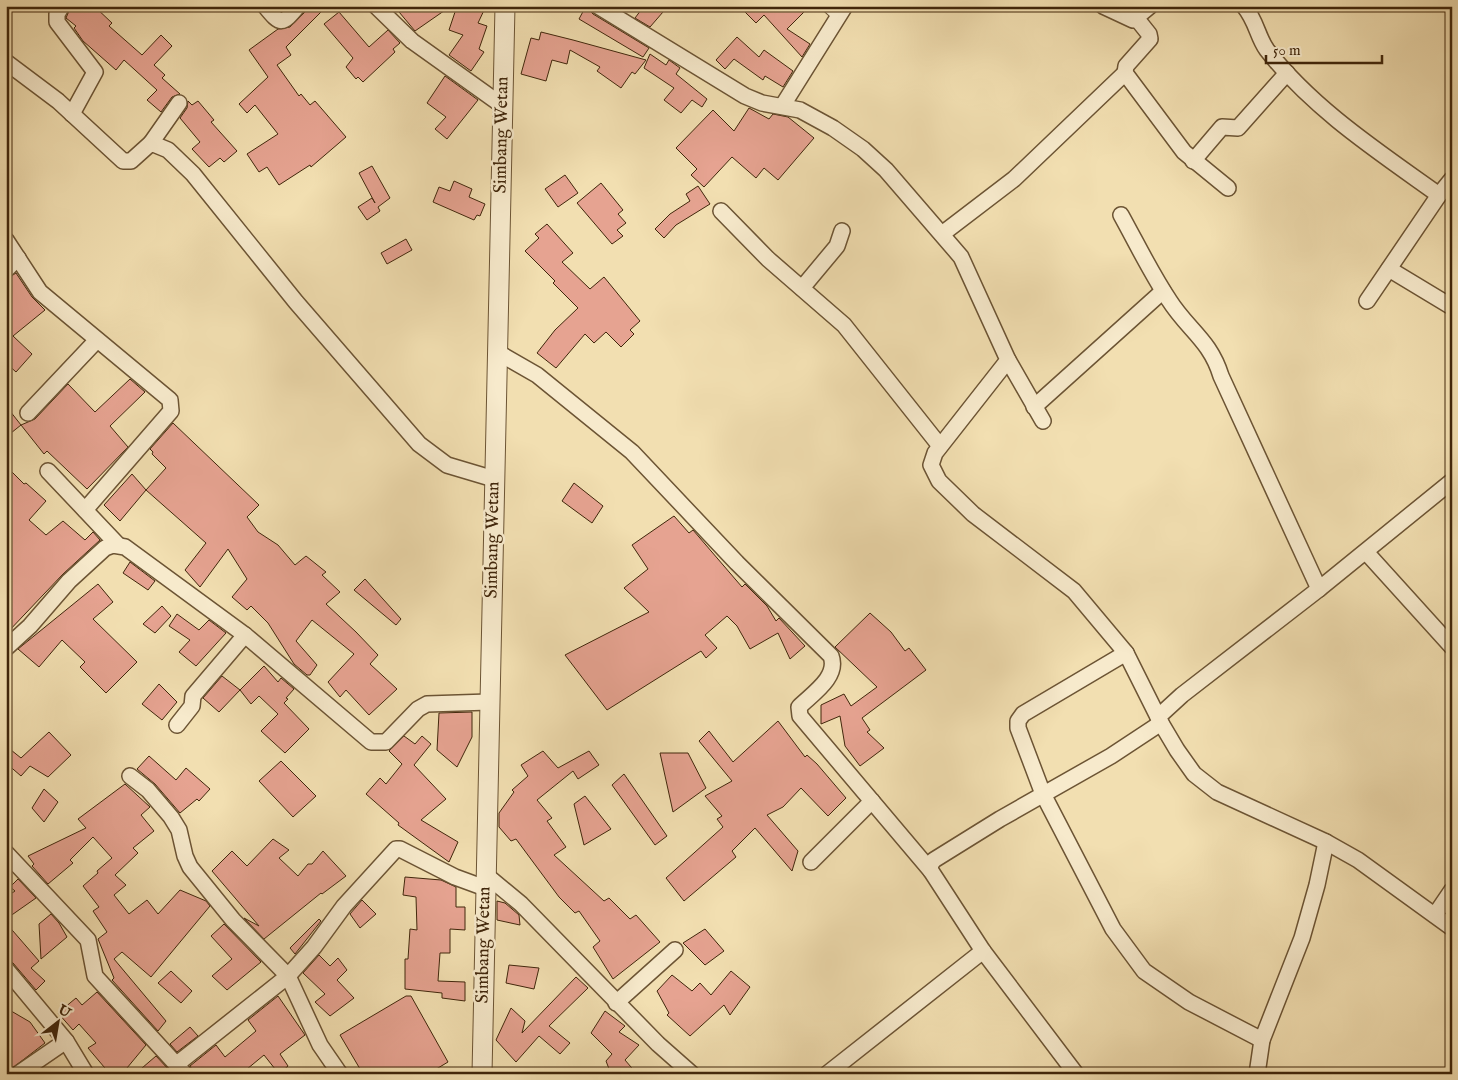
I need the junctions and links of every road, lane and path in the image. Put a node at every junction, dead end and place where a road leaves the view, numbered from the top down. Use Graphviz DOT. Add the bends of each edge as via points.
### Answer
graph roads {
  1 [pos="62,6"];
  2 [pos="265,6"];
  3 [pos="298,6"];
  4 [pos="376,6"];
  5 [pos="505,6"];
  6 [pos="598,6"];
  7 [pos="825,6"];
  8 [pos="1103,6"];
  9 [pos="1150,6"];
  10 [pos="1244,6"];
  11 [pos="842,12"];
  12 [pos="1137,19"];
  13 [pos="6,62"];
  14 [pos="1125,73"];
  15 [pos="1287,73"];
  16 [pos="179,103"];
  17 [pos="783,105"];
  18 [pos="503,106"];
  19 [pos="72,114"];
  20 [pos="151,143"];
  21 [pos="1193,161"];
  22 [pos="1452,179"];
  23 [pos="1228,188"];
  24 [pos="1439,194"];
  25 [pos="721,211"];
  26 [pos="1121,216"];
  27 [pos="842,231"];
  28 [pos="942,234"];
  29 [pos="6,240"];
  30 [pos="18,258"];
  31 [pos="1389,269"];
  32 [pos="6,270"];
  33 [pos="802,288"];
  34 [pos="1163,291"];
  35 [pos="1367,301"];
  36 [pos="1452,307"];
  37 [pos="97,340"];
  38 [pos="498,352"];
  39 [pos="1008,360"];
  40 [pos="1034,406"];
  41 [pos="28,413"];
  42 [pos="1043,421"];
  43 [pos="940,446"];
  44 [pos="48,471"];
  45 [pos="494,479"];
  46 [pos="1452,481"];
  47 [pos="86,510"];
  48 [pos="118,545"];
  49 [pos="1366,552"];
  50 [pos="1319,589"];
  51 [pos="245,635"];
  52 [pos="1452,647"];
  53 [pos="6,648"];
  54 [pos="1126,653"];
  55 [pos="489,702"];
  56 [pos="1159,720"];
  57 [pos="177,725"];
  58 [pos="130,776"];
  59 [pos="1043,794"];
  60 [pos="872,801"];
  61 [pos="1326,842"];
  62 [pos="6,853"];
  63 [pos="811,862"];
  64 [pos="931,871"];
  65 [pos="485,881"];
  66 [pos="1452,890"];
  67 [pos="1435,915"];
  68 [pos="1452,928"];
  69 [pos="675,950"];
  70 [pos="983,951"];
  71 [pos="6,968"];
  72 [pos="288,976"];
  73 [pos="616,1003"];
  74 [pos="1262,1040"];
  75 [pos="66,1041"];
  76 [pos="181,1069"];
  77 [pos="18,1074"];
  78 [pos="86,1074"];
  79 [pos="340,1074"];
  80 [pos="482,1074"];
  81 [pos="692,1074"];
  82 [pos="827,1074"];
  83 [pos="1076,1074"];
  84 [pos="1258,1074"];
  1 -- 19 [label="street" via="57,22 95,72"];
  2 -- 3 [label="street" via="281,22"];
  4 -- 18 [label="street" via="412,41"];
  5 -- 18 [label="street, Simbang Wetan"];
  6 -- 17 [label="street" via="745,96 762,103"];
  7 -- 11 [label="lane"];
  8 -- 12 [label="street" via="1130,20"];
  9 -- 12 [label="street"];
  10 -- 15 [label="street" via="1256,22 1263,44"];
  11 -- 17 [label="street"];
  12 -- 14 [label="street" via="1150,39 1126,66"];
  13 -- 19 [label="street"];
  14 -- 21 [label="street"];
  14 -- 28 [label="street" via="1014,179"];
  15 -- 21 [label="street" via="1238,128 1222,127"];
  15 -- 24 [label="street" via="1315,101 1380,154"];
  16 -- 20 [label="street"];
  17 -- 28 [label="street" via="800,110 833,128 863,149 906,191"];
  18 -- 38 [label="street, Simbang Wetan"];
  19 -- 20 [label="street" via="123,161 131,161"];
  20 -- 45 [label="street" via="168,150 193,174 296,302 419,444 447,465"];
  21 -- 23 [label="street"];
  22 -- 24 [label="street"];
  24 -- 31 [label="street"];
  25 -- 33 [label="street"];
  26 -- 34 [label="street"];
  27 -- 33 [label="street" via="837,246"];
  28 -- 39 [label="street" via="961,257"];
  29 -- 30 [label="street"];
  30 -- 32 [label="street"];
  30 -- 37 [label="street" via="40,292"];
  31 -- 35 [label="street"];
  31 -- 36 [label="street"];
  33 -- 43 [label="street" via="844,325"];
  34 -- 40 [label="street"];
  34 -- 50 [label="street" via="1210,348"];
  37 -- 41 [label="street"];
  37 -- 47 [label="street" via="170,400 171,411"];
  38 -- 45 [label="street, Simbang Wetan"];
  38 -- 60 [label="street" via="537,375 632,452 737,563 832,656 832,674 799,707 800,716"];
  39 -- 40 [label="street"];
  39 -- 43 [label="street"];
  40 -- 42 [label="street"];
  43 -- 54 [label="street" via="931,464 938,481 986,526 1069,585"];
  44 -- 47 [label="street"];
  45 -- 55 [label="street, Simbang Wetan"];
  46 -- 49 [label="street"];
  47 -- 48 [label="street"];
  48 -- 51 [label="street"];
  48 -- 53 [label="street" via="104,548"];
  49 -- 50 [label="street"];
  49 -- 52 [label="street"];
  50 -- 56 [label="street" via="1182,696"];
  51 -- 55 [label="street" via="372,742 386,742 427,704"];
  51 -- 57 [label="street" via="193,696 192,706"];
  54 -- 56 [label="street"];
  54 -- 59 [label="street" via="1023,714 1018,721"];
  55 -- 65 [label="street, Simbang Wetan"];
  56 -- 59 [label="street" via="1111,756"];
  56 -- 61 [label="street" via="1177,750 1204,784"];
  58 -- 72 [label="street" via="148,790 171,817 179,830 190,867 233,920"];
  59 -- 64 [label="street" via="934,860 930,865"];
  59 -- 74 [label="street" via="1113,929 1144,971 1189,1002"];
  60 -- 63 [label="street"];
  60 -- 64 [label="street"];
  61 -- 67 [label="street" via="1358,860"];
  61 -- 74 [label="street" via="1302,938"];
  62 -- 76 [label="street" via="88,940 95,976"];
  64 -- 70 [label="street"];
  65 -- 72 [label="street" via="455,877 396,849 344,906"];
  65 -- 73 [label="street" via="521,904"];
  65 -- 80 [label="street, Simbang Wetan"];
  66 -- 67 [label="street"];
  67 -- 68 [label="street"];
  69 -- 73 [label="street"];
  70 -- 82 [label="street"];
  70 -- 83 [label="street"];
  71 -- 75 [label="street"];
  72 -- 76 [label="street"];
  72 -- 79 [label="street" via="320,1045"];
  73 -- 81 [label="street"];
  74 -- 84 [label="street"];
  75 -- 77 [label="street"];
  75 -- 78 [label="street"];
}
